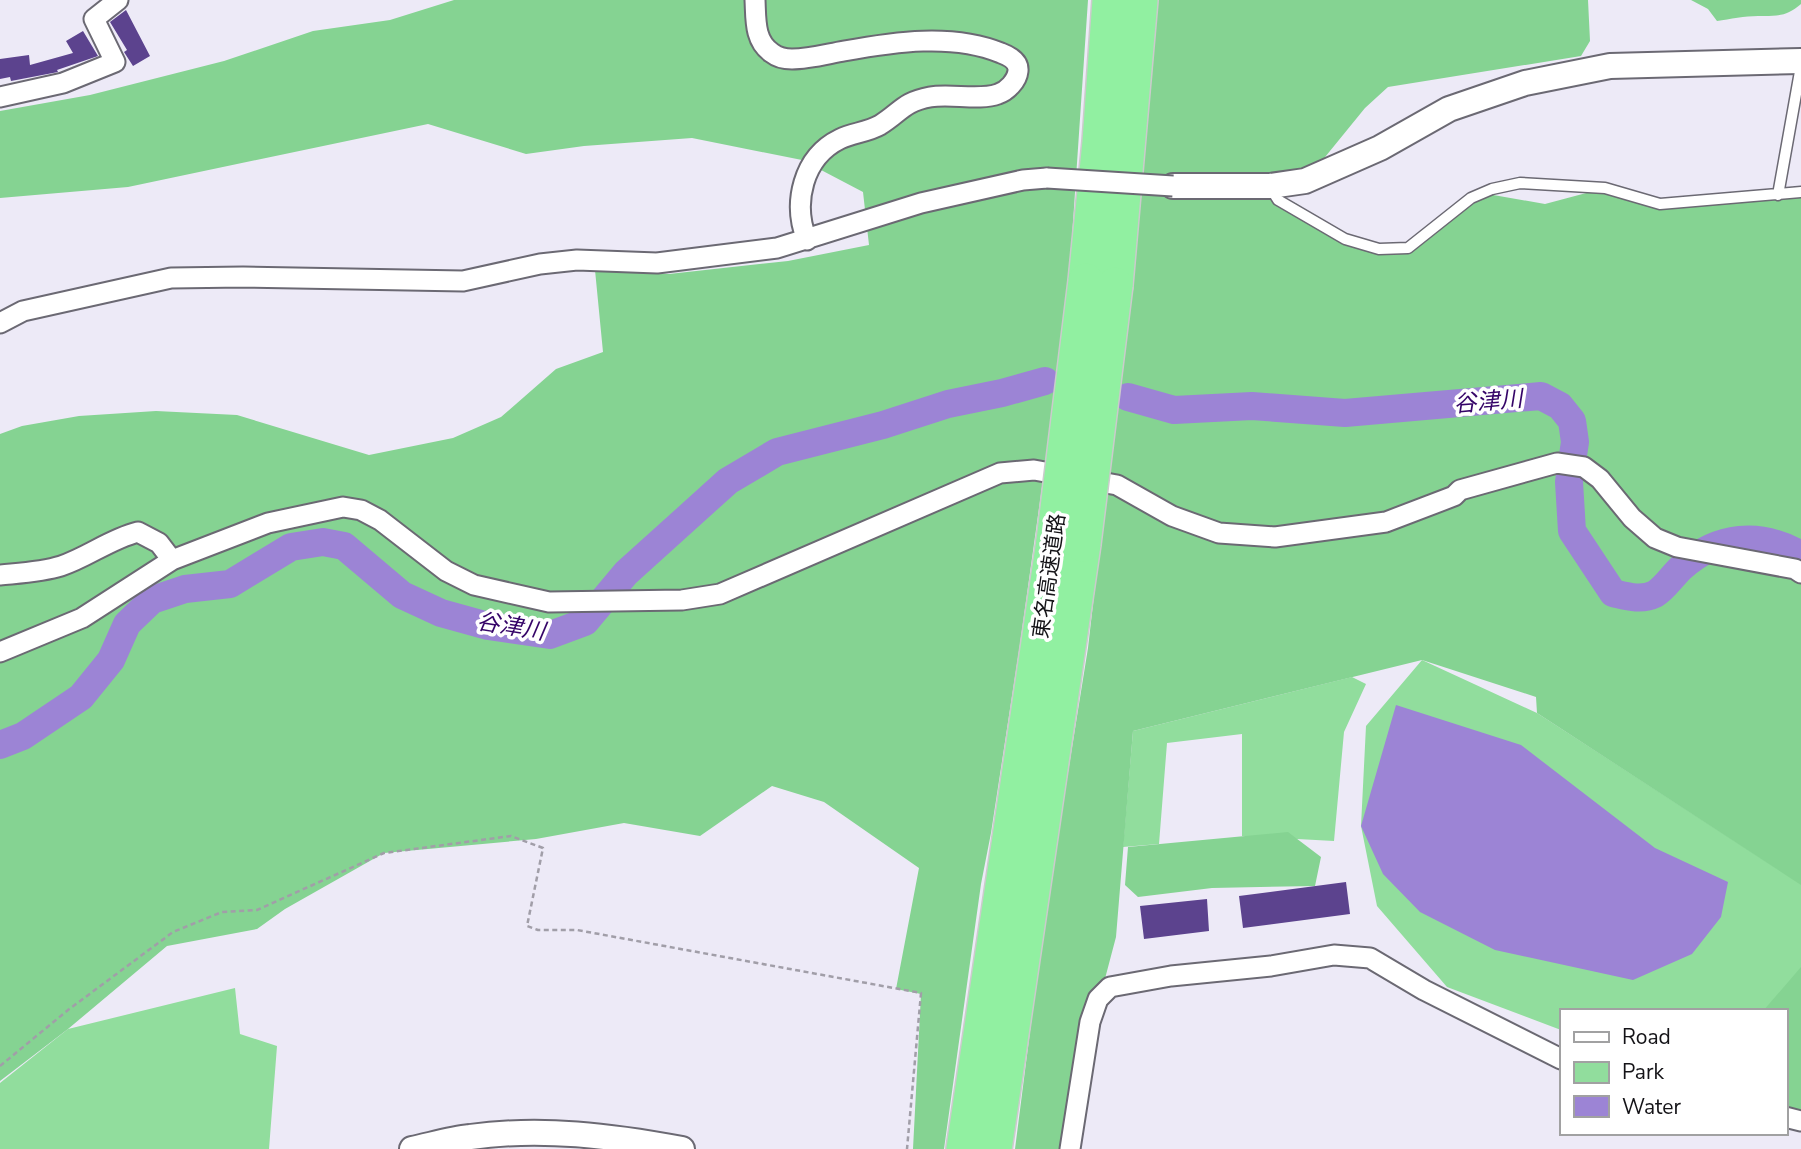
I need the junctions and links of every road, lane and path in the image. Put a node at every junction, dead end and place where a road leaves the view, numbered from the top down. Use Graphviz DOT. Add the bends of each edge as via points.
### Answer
graph roads {
  1 [pos="118,0"];
  2 [pos="755,0"];
  3 [pos="1110,0"];
  4 [pos="1140,0"];
  5 [pos="1801,63"];
  6 [pos="0,97"];
  7 [pos="1174,186"];
  8 [pos="1270,186"];
  9 [pos="1801,192"];
  10 [pos="1778,195"];
  11 [pos="807,240"];
  12 [pos="1101,283"];
  13 [pos="0,323"];
  14 [pos="1069,543"];
  15 [pos="172,561"];
  16 [pos="1801,573"];
  17 [pos="0,575"];
  18 [pos="0,652"];
  19 [pos="1560,1058"];
  20 [pos="0,1066"];
  21 [pos="412,1149"];
  22 [pos="682,1149"];
  23 [pos="907,1149"];
  24 [pos="964,1149"];
  25 [pos="995,1149"];
  26 [pos="1070,1149"];
  1 -- 6 [label="street" via="94,19 115,62 63,83"];
  2 -- 11 [label="street" via="758,38 769,51 789,60 894,42 947,42 991,49 1017,66 1010,86 996,96 932,96 909,102 879,125 827,146 806,176 800,197"];
  3 -- 12 [label="highway, 東名高速道路" via="1100,142"];
  4 -- 12 [label="highway, 東名高速道路"];
  5 -- 8 [label="street" via="1610,66 1525,83 1449,109 1322,175"];
  5 -- 10 [label="lane"];
  7 -- 8 [label="street"];
  7 -- 11 [label="street, bridge" via="1023,180 920,203"];
  8 -- 10 [label="lane" via="1279,200 1345,239 1379,249 1408,248 1471,198 1520,183 1605,188 1660,204"];
  9 -- 10 [label="lane"];
  11 -- 13 [label="street" via="656,263 577,260 540,264 463,281 171,278 23,311"];
  12 -- 14 [label="highway, 東名高速道路, bridge"];
  14 -- 24 [label="highway, 東名高速道路"];
  14 -- 25 [label="highway, 東名高速道路"];
  15 -- 16 [label="street" via="268,523 343,507 380,520 446,571 474,585 549,602 681,600 720,594 1000,473 1034,470 1117,485 1172,516 1219,533 1275,537 1387,522 1460,490 1557,463 1584,467 1600,479 1655,538 1677,547"];
  15 -- 17 [label="street" via="159,543 138,532 62,565"];
  15 -- 18 [label="street" via="82,618"];
  19 -- 26 [label="street" via="1370,958 1334,956 1171,975 1110,987 1098,999 1090,1022"];
  20 -- 23 [label="path" via="173,932 222,912 257,911 384,853 511,836 543,848 527,926 577,930 921,993"];
  21 -- 22 [label="street" via="468,1137 532,1133 618,1137"];
}
